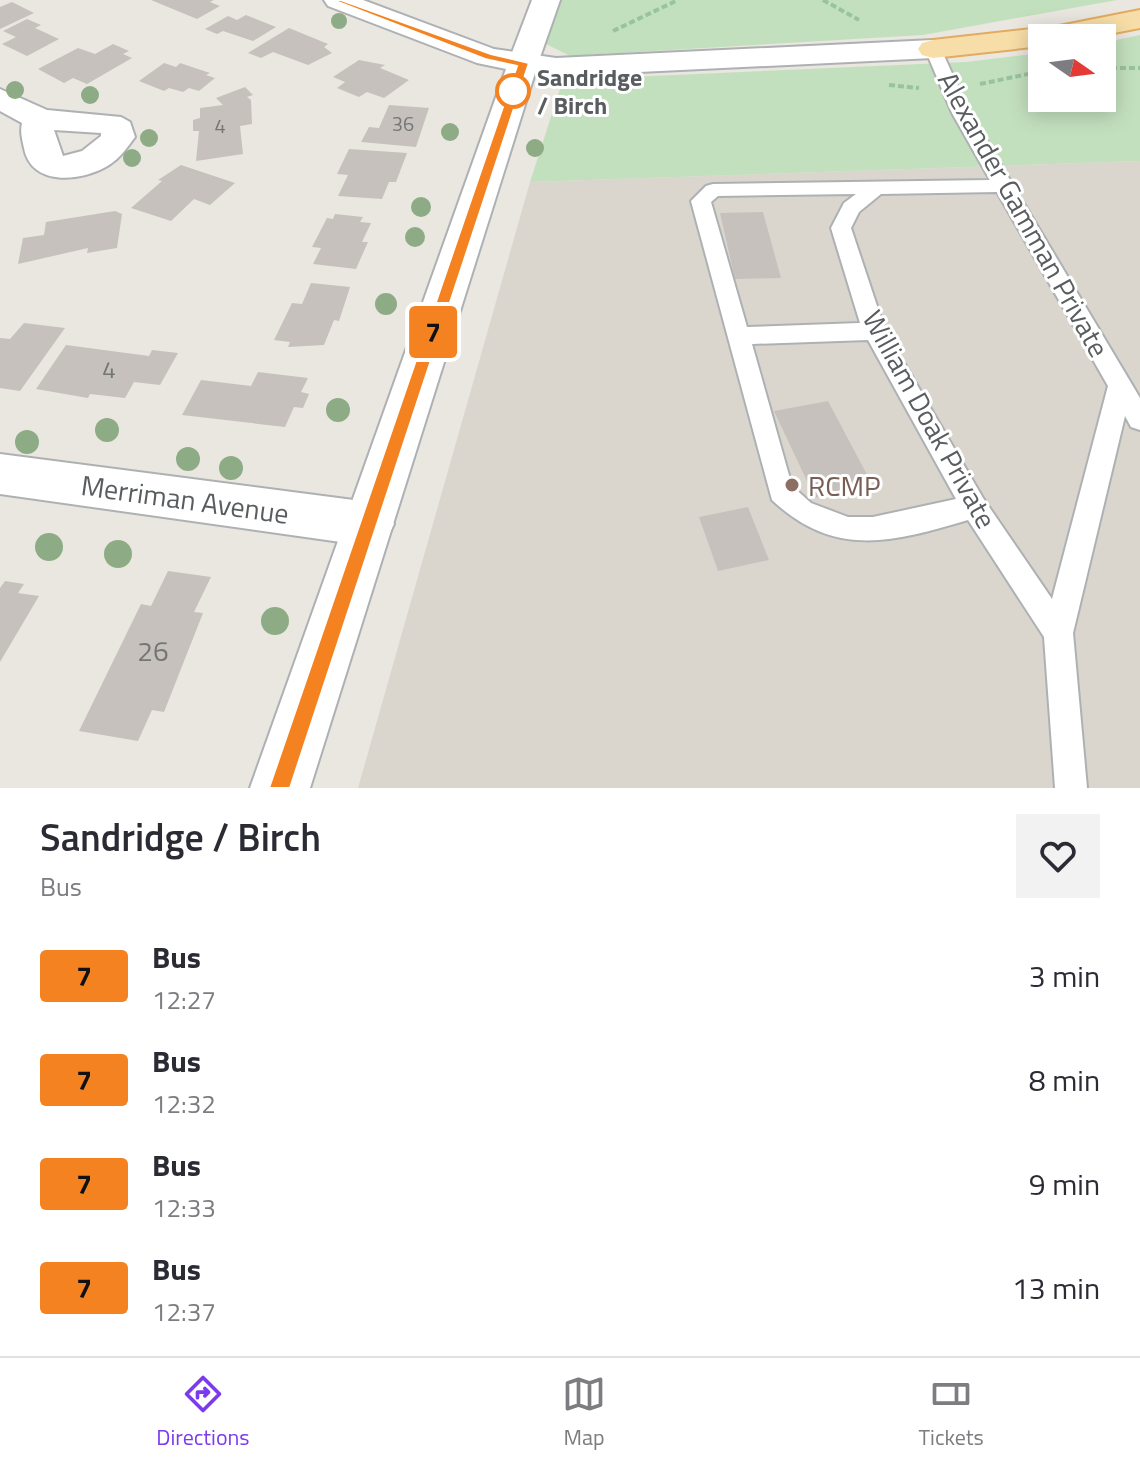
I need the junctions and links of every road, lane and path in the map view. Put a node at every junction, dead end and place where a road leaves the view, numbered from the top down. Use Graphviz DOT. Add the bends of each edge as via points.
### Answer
graph roads {
  1 [pos="338,0"];
  2 [pos="546,0"];
  3 [pos="678,0"];
  4 [pos="1140,19"];
  5 [pos="601,36"];
  6 [pos="933,49"];
  7 [pos="523,63"];
  8 [pos="1116,68"];
  9 [pos="1140,68"];
  10 [pos="0,99"];
  11 [pos="40,119"];
  12 [pos="1003,186"];
  13 [pos="876,188"];
  14 [pos="874,331"];
  15 [pos="736,336"];
  16 [pos="1120,386"];
  17 [pos="1140,420"];
  18 [pos="0,474"];
  19 [pos="974,506"];
  20 [pos="369,524"];
  21 [pos="1058,633"];
  22 [pos="280,788"];
  23 [pos="1071,788"];
  1 -- 7 [label="street" via="488,57"];
  2 -- 7 [label="street"];
  3 -- 5 [label="path"];
  4 -- 6 [label="main road" via="1059,35"];
  6 -- 7 [label="street" via="556,67"];
  6 -- 12 [label="lane, Alexander Gamman Private" via="961,113"];
  7 -- 20 [label="street"];
  8 -- 9 [label="path"];
  10 -- 11 [label="street"];
  12 -- 13 [label="lane"];
  12 -- 16 [label="lane, Alexander Gamman Private"];
  13 -- 14 [label="lane, William Doak Private" via="851,208 841,228"];
  13 -- 15 [label="lane" via="706,193 702,211"];
  14 -- 15 [label="lane"];
  14 -- 19 [label="lane, William Doak Private"];
  15 -- 19 [label="lane" via="781,492 796,510 844,528 885,531"];
  16 -- 17 [label="lane, Alexander Gamman Private"];
  16 -- 21 [label="lane"];
  18 -- 20 [label="street, Merriman Avenue"];
  19 -- 21 [label="lane, William Doak Private"];
  20 -- 22 [label="street"];
  21 -- 23 [label="lane"];
}
